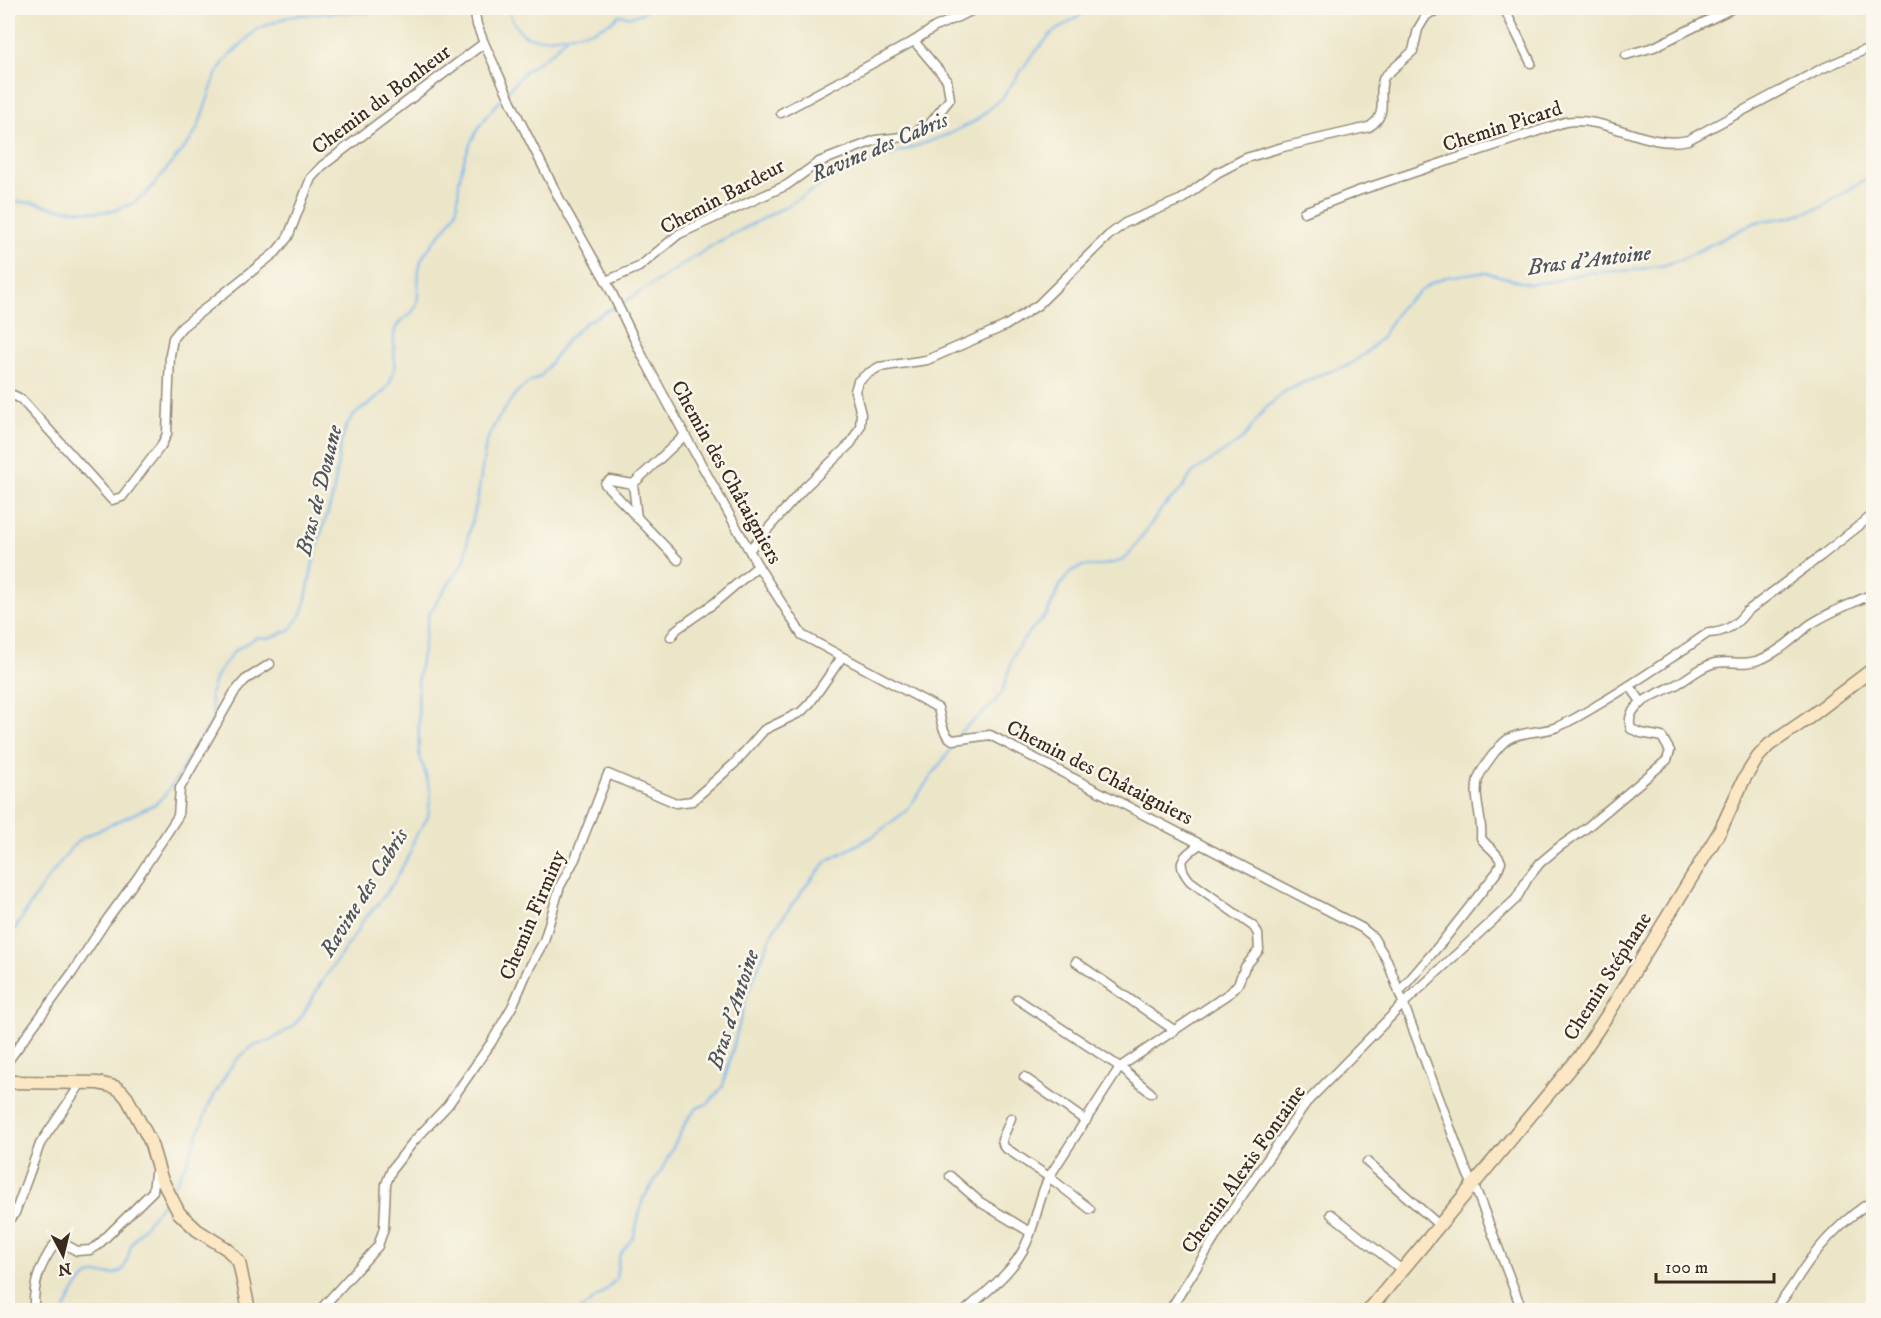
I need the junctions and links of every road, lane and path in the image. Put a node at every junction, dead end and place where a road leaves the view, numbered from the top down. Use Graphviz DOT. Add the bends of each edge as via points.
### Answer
graph roads {
  1 [pos="474,8"];
  2 [pos="978,8"];
  3 [pos="1455,8"];
  4 [pos="1504,8"];
  5 [pos="1733,8"];
  6 [pos="914,41"];
  7 [pos="484,43"];
  8 [pos="1874,46"];
  9 [pos="1626,55"];
  10 [pos="1531,63"];
  11 [pos="781,113"];
  12 [pos="1304,212"];
  13 [pos="606,282"];
  14 [pos="8,397"];
  15 [pos="685,435"];
  16 [pos="633,484"];
  17 [pos="1874,514"];
  18 [pos="637,518"];
  19 [pos="750,549"];
  20 [pos="678,560"];
  21 [pos="758,566"];
  22 [pos="1874,592"];
  23 [pos="671,637"];
  24 [pos="842,657"];
  25 [pos="270,664"];
  26 [pos="1874,668"];
  27 [pos="1630,686"];
  28 [pos="1642,703"];
  29 [pos="1200,844"];
  30 [pos="1076,962"];
  31 [pos="1399,992"];
  32 [pos="1017,999"];
  33 [pos="1404,1003"];
  34 [pos="1174,1030"];
  35 [pos="8,1061"];
  36 [pos="1120,1067"];
  37 [pos="1024,1077"];
  38 [pos="8,1082"];
  39 [pos="82,1082"];
  40 [pos="1151,1093"];
  41 [pos="1011,1118"];
  42 [pos="1086,1120"];
  43 [pos="1366,1162"];
  44 [pos="160,1174"];
  45 [pos="950,1176"];
  46 [pos="1048,1177"];
  47 [pos="1473,1183"];
  48 [pos="1874,1200"];
  49 [pos="1090,1209"];
  50 [pos="1331,1214"];
  51 [pos="8,1221"];
  52 [pos="1438,1225"];
  53 [pos="1030,1232"];
  54 [pos="1402,1270"];
  55 [pos="34,1311"];
  56 [pos="249,1311"];
  57 [pos="320,1311"];
  58 [pos="966,1311"];
  59 [pos="1170,1311"];
  60 [pos="1369,1311"];
  61 [pos="1522,1311"];
  62 [pos="1774,1311"];
  1 -- 7 [label="street, Chemin des Châtaigniers"];
  2 -- 6 [label="street"];
  3 -- 19 [label="street" via="1432,12 1421,22 1413,51 1384,77 1380,115 1369,127 1246,158 1217,173 1182,199 1125,223 1038,305 1005,326 927,360 879,367 867,374 858,381 855,391 861,414 860,427 851,443"];
  4 -- 10 [label="street"];
  5 -- 9 [label="street" via="1654,47"];
  6 -- 11 [label="street"];
  6 -- 13 [label="street, Chemin Bardeur" via="947,80 950,99 928,126 902,137 876,140 819,162 787,185 679,234 639,267"];
  7 -- 13 [label="street, Chemin des Châtaigniers" via="559,198"];
  7 -- 14 [label="street, Chemin du Bonheur" via="321,166 311,178 288,237 276,252 173,338 167,434 122,497 112,500 21,399"];
  8 -- 12 [label="street, Chemin Picard" via="1821,69 1688,140 1670,142 1595,122 1565,122"];
  13 -- 15 [label="street, Chemin des Châtaigniers"];
  15 -- 16 [label="street"];
  15 -- 19 [label="street, Chemin des Châtaigniers"];
  16 -- 18 [label="street"];
  16 -- 18 [label="street" via="610,480 605,484"];
  17 -- 27 [label="street" via="1729,629 1708,633"];
  18 -- 20 [label="street"];
  19 -- 21 [label="street, Chemin des Châtaigniers"];
  21 -- 23 [label="street"];
  21 -- 24 [label="street, Chemin des Châtaigniers" via="802,635"];
  22 -- 28 [label="street" via="1827,614 1768,657 1741,664 1712,663"];
  24 -- 29 [label="street, Chemin des Châtaigniers" via="938,708 949,738 990,735"];
  24 -- 57 [label="street, Chemin Firminy" via="801,712 764,730 734,764 692,801 676,803 608,774 575,859 560,886 544,941 513,1005 448,1105 392,1169 386,1184 384,1228 378,1246"];
  25 -- 35 [label="street" via="244,680 234,693 180,788 178,816"];
  26 -- 47 [label="main road, Chemin Stéphane" via="1758,757 1720,831 1580,1056"];
  27 -- 28 [label="street"];
  27 -- 31 [label="street" via="1557,727 1507,740 1495,753 1478,778 1477,793 1481,838 1497,853 1501,862 1497,872"];
  28 -- 33 [label="street, Chemin Alexis Fontaine" via="1630,715 1629,723 1641,733 1662,737 1670,751 1667,760 1540,863 1516,899"];
  29 -- 31 [label="street, Chemin des Châtaigniers" via="1373,937"];
  29 -- 34 [label="street" via="1184,857 1184,874 1254,927 1259,950 1231,992"];
  30 -- 34 [label="street"];
  31 -- 33 [label="street, Chemin des Châtaigniers"];
  32 -- 36 [label="street"];
  33 -- 47 [label="street, Chemin des Châtaigniers"];
  33 -- 59 [label="street, Chemin Alexis Fontaine" via="1306,1103 1231,1212"];
  34 -- 36 [label="street"];
  36 -- 40 [label="street"];
  36 -- 42 [label="street"];
  37 -- 42 [label="street"];
  38 -- 39 [label="main road"];
  39 -- 44 [label="main road" via="115,1087 127,1098 150,1141"];
  39 -- 51 [label="street" via="40,1144"];
  41 -- 46 [label="street" via="1002,1140 1004,1147"];
  42 -- 46 [label="street"];
  43 -- 52 [label="street"];
  44 -- 55 [label="street" via="154,1174 153,1191 97,1246 77,1251 63,1243 54,1245 33,1287"];
  44 -- 56 [label="main road" via="187,1222 235,1256 242,1268"];
  45 -- 53 [label="street" via="980,1203"];
  46 -- 49 [label="street"];
  46 -- 53 [label="street"];
  47 -- 52 [label="main road, Chemin Stéphane"];
  47 -- 61 [label="street, Chemin des Châtaigniers"];
  48 -- 62 [label="street" via="1825,1243"];
  50 -- 54 [label="street"];
  52 -- 54 [label="main road, Chemin Stéphane"];
  53 -- 58 [label="street" via="1010,1268"];
  54 -- 60 [label="main road, Chemin Stéphane"];
}
